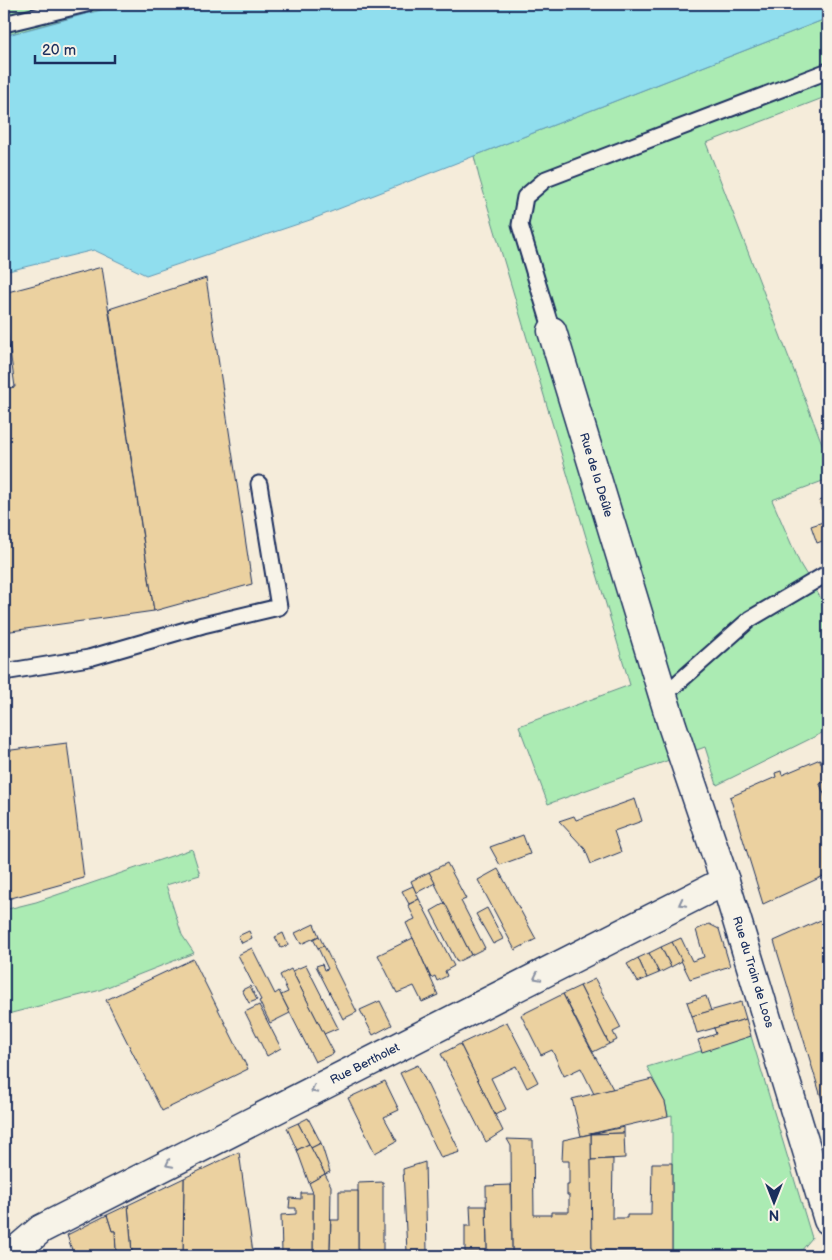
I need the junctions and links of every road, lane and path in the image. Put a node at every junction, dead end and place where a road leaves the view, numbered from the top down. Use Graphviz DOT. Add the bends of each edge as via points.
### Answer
graph roads {
  1 [pos="86,4"];
  2 [pos="4,24"];
  3 [pos="828,72"];
  4 [pos="552,331"];
  5 [pos="259,484"];
  6 [pos="828,574"];
  7 [pos="4,672"];
  8 [pos="663,696"];
  9 [pos="672,725"];
  10 [pos="725,881"];
  11 [pos="828,1220"];
  12 [pos="13,1256"];
  1 -- 2 [label="lane"];
  3 -- 4 [label="lane, Rue de la Deûle" via="546,179 525,197 520,225"];
  4 -- 8 [label="street, Rue de la Deûle"];
  5 -- 7 [label="lane" via="279,607 89,658"];
  6 -- 8 [label="lane" via="750,619"];
  8 -- 9 [label="street, Rue de la Deûle"];
  9 -- 10 [label="street, Rue du Train de Loos"];
  10 -- 11 [label="street, Rue du Train de Loos"];
  10 -- 12 [label="street, Rue Bertholet, one-way" via="41,1229"];
}
